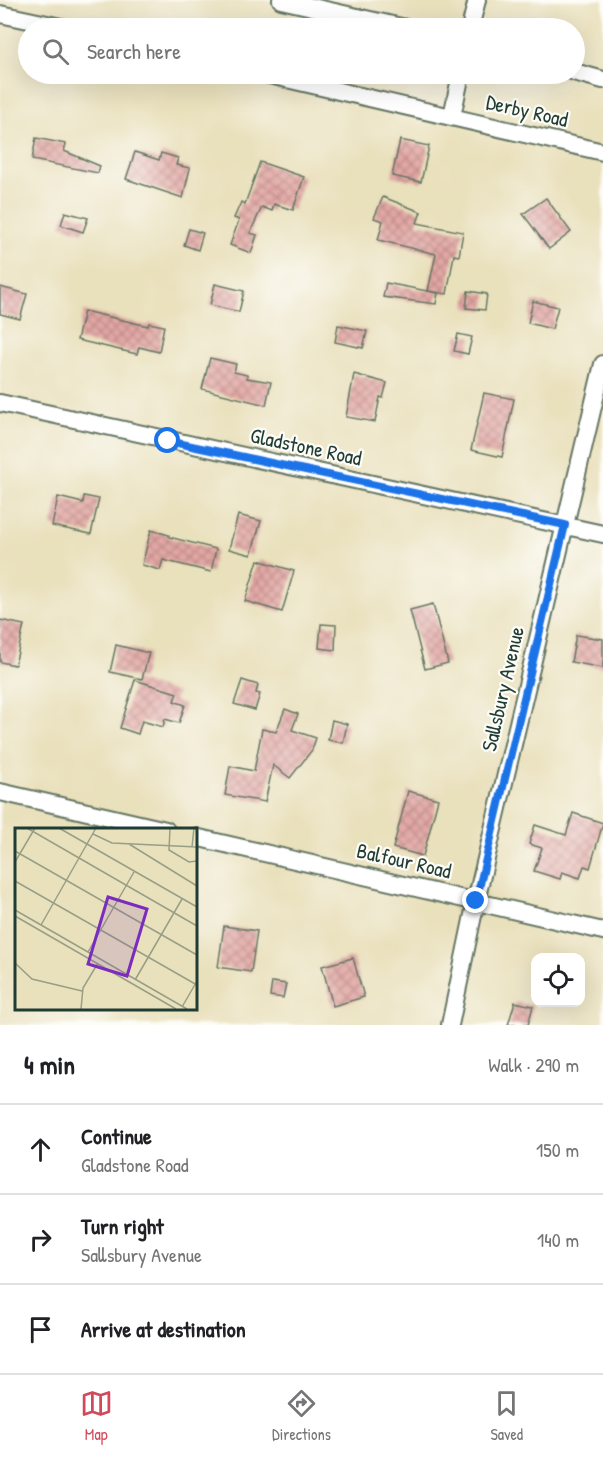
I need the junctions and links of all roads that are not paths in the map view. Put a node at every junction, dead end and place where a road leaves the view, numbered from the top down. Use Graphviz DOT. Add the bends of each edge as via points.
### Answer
graph roads {
  1 [pos="281,0"];
  2 [pos="477,0"];
  3 [pos="0,14"];
  4 [pos="19,18"];
  5 [pos="361,18"];
  6 [pos="472,18"];
  7 [pos="585,75"];
  8 [pos="603,80"];
  9 [pos="310,84"];
  10 [pos="459,84"];
  11 [pos="452,116"];
  12 [pos="603,152"];
  13 [pos="603,364"];
  14 [pos="0,403"];
  15 [pos="565,525"];
  16 [pos="603,534"];
  17 [pos="0,792"];
  18 [pos="157,828"];
  19 [pos="196,837"];
  20 [pos="476,901"];
  21 [pos="603,931"];
  22 [pos="450,1025"];
  1 -- 5 [label="street"];
  2 -- 6 [label="street"];
  3 -- 4 [label="street"];
  7 -- 8 [label="street"];
  9 -- 11 [label="street, Derby Road"];
  10 -- 11 [label="street"];
  11 -- 12 [label="street, Derby Road"];
  13 -- 15 [label="street, Sallsbury Avenue"];
  14 -- 15 [label="street, Gladstone Road"];
  15 -- 16 [label="street, Gladstone Road"];
  15 -- 20 [label="street, Sallsbury Avenue"];
  17 -- 18 [label="street"];
  19 -- 20 [label="street, Balfour Road"];
  20 -- 21 [label="street, Balfour Road"];
  20 -- 22 [label="street, Sallsbury Avenue"];
}
